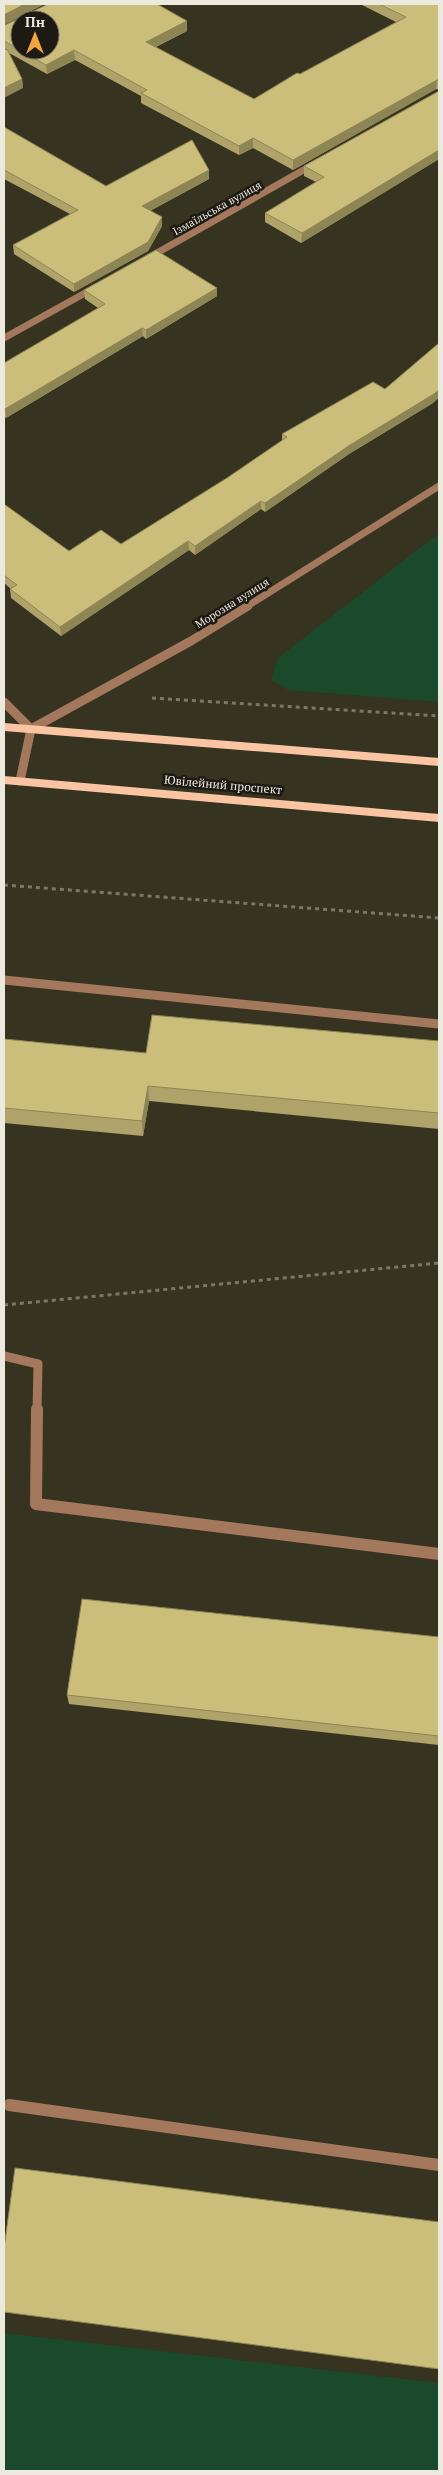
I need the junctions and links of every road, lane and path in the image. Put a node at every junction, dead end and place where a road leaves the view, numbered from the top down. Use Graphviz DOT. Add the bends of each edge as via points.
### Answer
graph roads {
  1 [pos="326,158"];
  2 [pos="143,260"];
  3 [pos="100,285"];
  4 [pos="4,338"];
  5 [pos="439,486"];
  6 [pos="152,698"];
  7 [pos="4,702"];
  8 [pos="439,716"];
  9 [pos="4,726"];
  10 [pos="31,729"];
  11 [pos="439,762"];
  12 [pos="4,780"];
  13 [pos="20,781"];
  14 [pos="439,818"];
  15 [pos="4,885"];
  16 [pos="439,918"];
  17 [pos="4,980"];
  18 [pos="439,1024"];
  19 [pos="439,1262"];
  20 [pos="4,1305"];
  21 [pos="4,1356"];
  22 [pos="439,1554"];
  23 [pos="10,2105"];
  24 [pos="439,2165"];
  1 -- 2 [label="street, Ізмаїльська вулиця"];
  3 -- 4 [label="street"];
  5 -- 10 [label="street, Морозна вулиця" via="191,641"];
  6 -- 8 [label="path"];
  7 -- 10 [label="street"];
  9 -- 10 [label="main road"];
  10 -- 11 [label="main road"];
  10 -- 13 [label="street"];
  12 -- 13 [label="main road, Ювілейний проспект"];
  13 -- 14 [label="main road, Ювілейний проспект"];
  15 -- 16 [label="path"];
  17 -- 18 [label="street"];
  19 -- 20 [label="path"];
  21 -- 22 [label="street" via="38,1364 36,1504"];
  23 -- 24 [label="street"];
}
